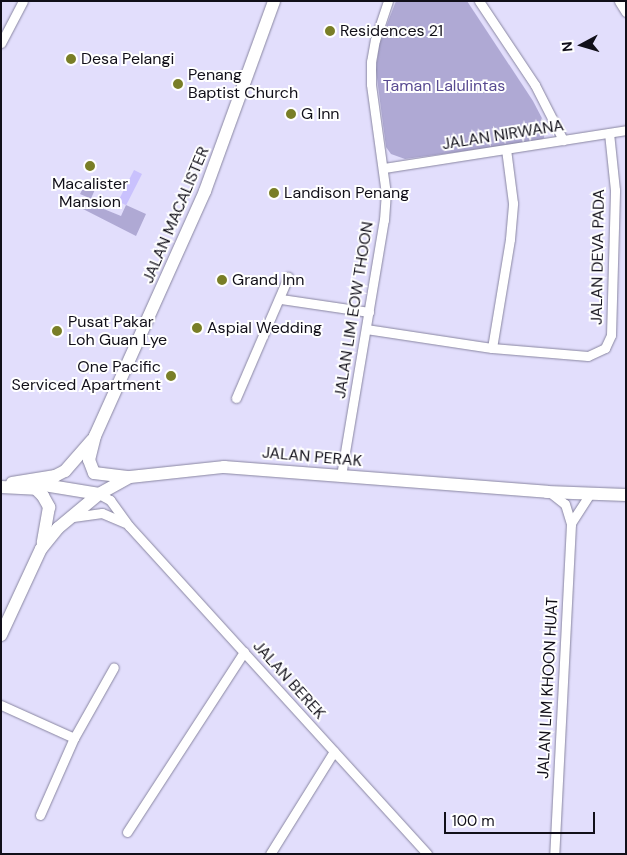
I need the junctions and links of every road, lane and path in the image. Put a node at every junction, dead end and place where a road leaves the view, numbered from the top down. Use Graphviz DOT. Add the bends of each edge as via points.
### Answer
graph roads {
  1 [pos="23,1"];
  2 [pos="274,1"];
  3 [pos="388,1"];
  4 [pos="479,1"];
  5 [pos="619,1"];
  6 [pos="626,12"];
  7 [pos="1,43"];
  8 [pos="626,130"];
  9 [pos="609,133"];
  10 [pos="563,140"];
  11 [pos="506,149"];
  12 [pos="384,168"];
  13 [pos="288,277"];
  14 [pos="281,299"];
  15 [pos="369,312"];
  16 [pos="366,329"];
  17 [pos="492,348"];
  18 [pos="236,398"];
  19 [pos="95,436"];
  20 [pos="342,476"];
  21 [pos="130,478"];
  22 [pos="5,484"];
  23 [pos="547,492"];
  24 [pos="99,494"];
  25 [pos="590,494"];
  26 [pos="626,495"];
  27 [pos="67,519"];
  28 [pos="571,524"];
  29 [pos="129,526"];
  30 [pos="41,549"];
  31 [pos="1,635"];
  32 [pos="244,652"];
  33 [pos="114,667"];
  34 [pos="1,705"];
  35 [pos="74,738"];
  36 [pos="334,751"];
  37 [pos="40,815"];
  38 [pos="127,832"];
  39 [pos="270,854"];
  40 [pos="428,854"];
  41 [pos="554,854"];
  1 -- 7 [label="street"];
  2 -- 19 [label="main road, JALAN MACALISTER" via="204,191"];
  3 -- 12 [label="street, JALAN LIM EOW THOON" via="374,40 371,62 371,84"];
  4 -- 10 [label="street" via="535,85"];
  5 -- 6 [label="street"];
  8 -- 9 [label="street, JALAN NIRWANA"];
  9 -- 10 [label="street, JALAN NIRWANA"];
  9 -- 17 [label="street, JALAN DEVA PADA" via="615,190 610,344 588,356"];
  10 -- 11 [label="street, JALAN NIRWANA"];
  11 -- 12 [label="street, JALAN NIRWANA"];
  11 -- 17 [label="street" via="513,203"];
  12 -- 15 [label="street, JALAN LIM EOW THOON" via="384,220"];
  13 -- 14 [label="street"];
  14 -- 15 [label="street"];
  14 -- 18 [label="street"];
  15 -- 16 [label="street, JALAN LIM EOW THOON"];
  16 -- 17 [label="street, JALAN DEVA PADA"];
  16 -- 20 [label="street, JALAN LIM EOW THOON"];
  19 -- 21 [label="main road" via="89,460 94,473"];
  19 -- 22 [label="main road" via="65,471 55,476"];
  20 -- 21 [label="main road, JALAN PERAK" via="224,467"];
  20 -- 23 [label="main road, JALAN PERAK"];
  21 -- 24 [label="main road, JALAN PERAK"];
  22 -- 24 [label="main road" via="65,486"];
  22 -- 30 [label="main road" via="36,489 43,496 49,508 49,520"];
  23 -- 25 [label="main road, JALAN PERAK"];
  23 -- 28 [label="street, JALAN LIM KHOON HUAT" via="565,504"];
  24 -- 27 [label="main road"];
  24 -- 29 [label="street, JALAN BEREK" via="110,500"];
  25 -- 26 [label="main road, JALAN PERAK"];
  25 -- 28 [label="street, JALAN LIM KHOON HUAT"];
  27 -- 29 [label="street, JALAN BEREK" via="102,513"];
  27 -- 30 [label="main road"];
  28 -- 41 [label="street, JALAN LIM KHOON HUAT"];
  29 -- 32 [label="street, JALAN BEREK"];
  30 -- 31 [label="main road"];
  32 -- 36 [label="street, JALAN BEREK"];
  32 -- 38 [label="street"];
  33 -- 35 [label="street"];
  34 -- 35 [label="street"];
  35 -- 37 [label="street"];
  36 -- 39 [label="street"];
  36 -- 40 [label="street, JALAN BEREK"];
}
